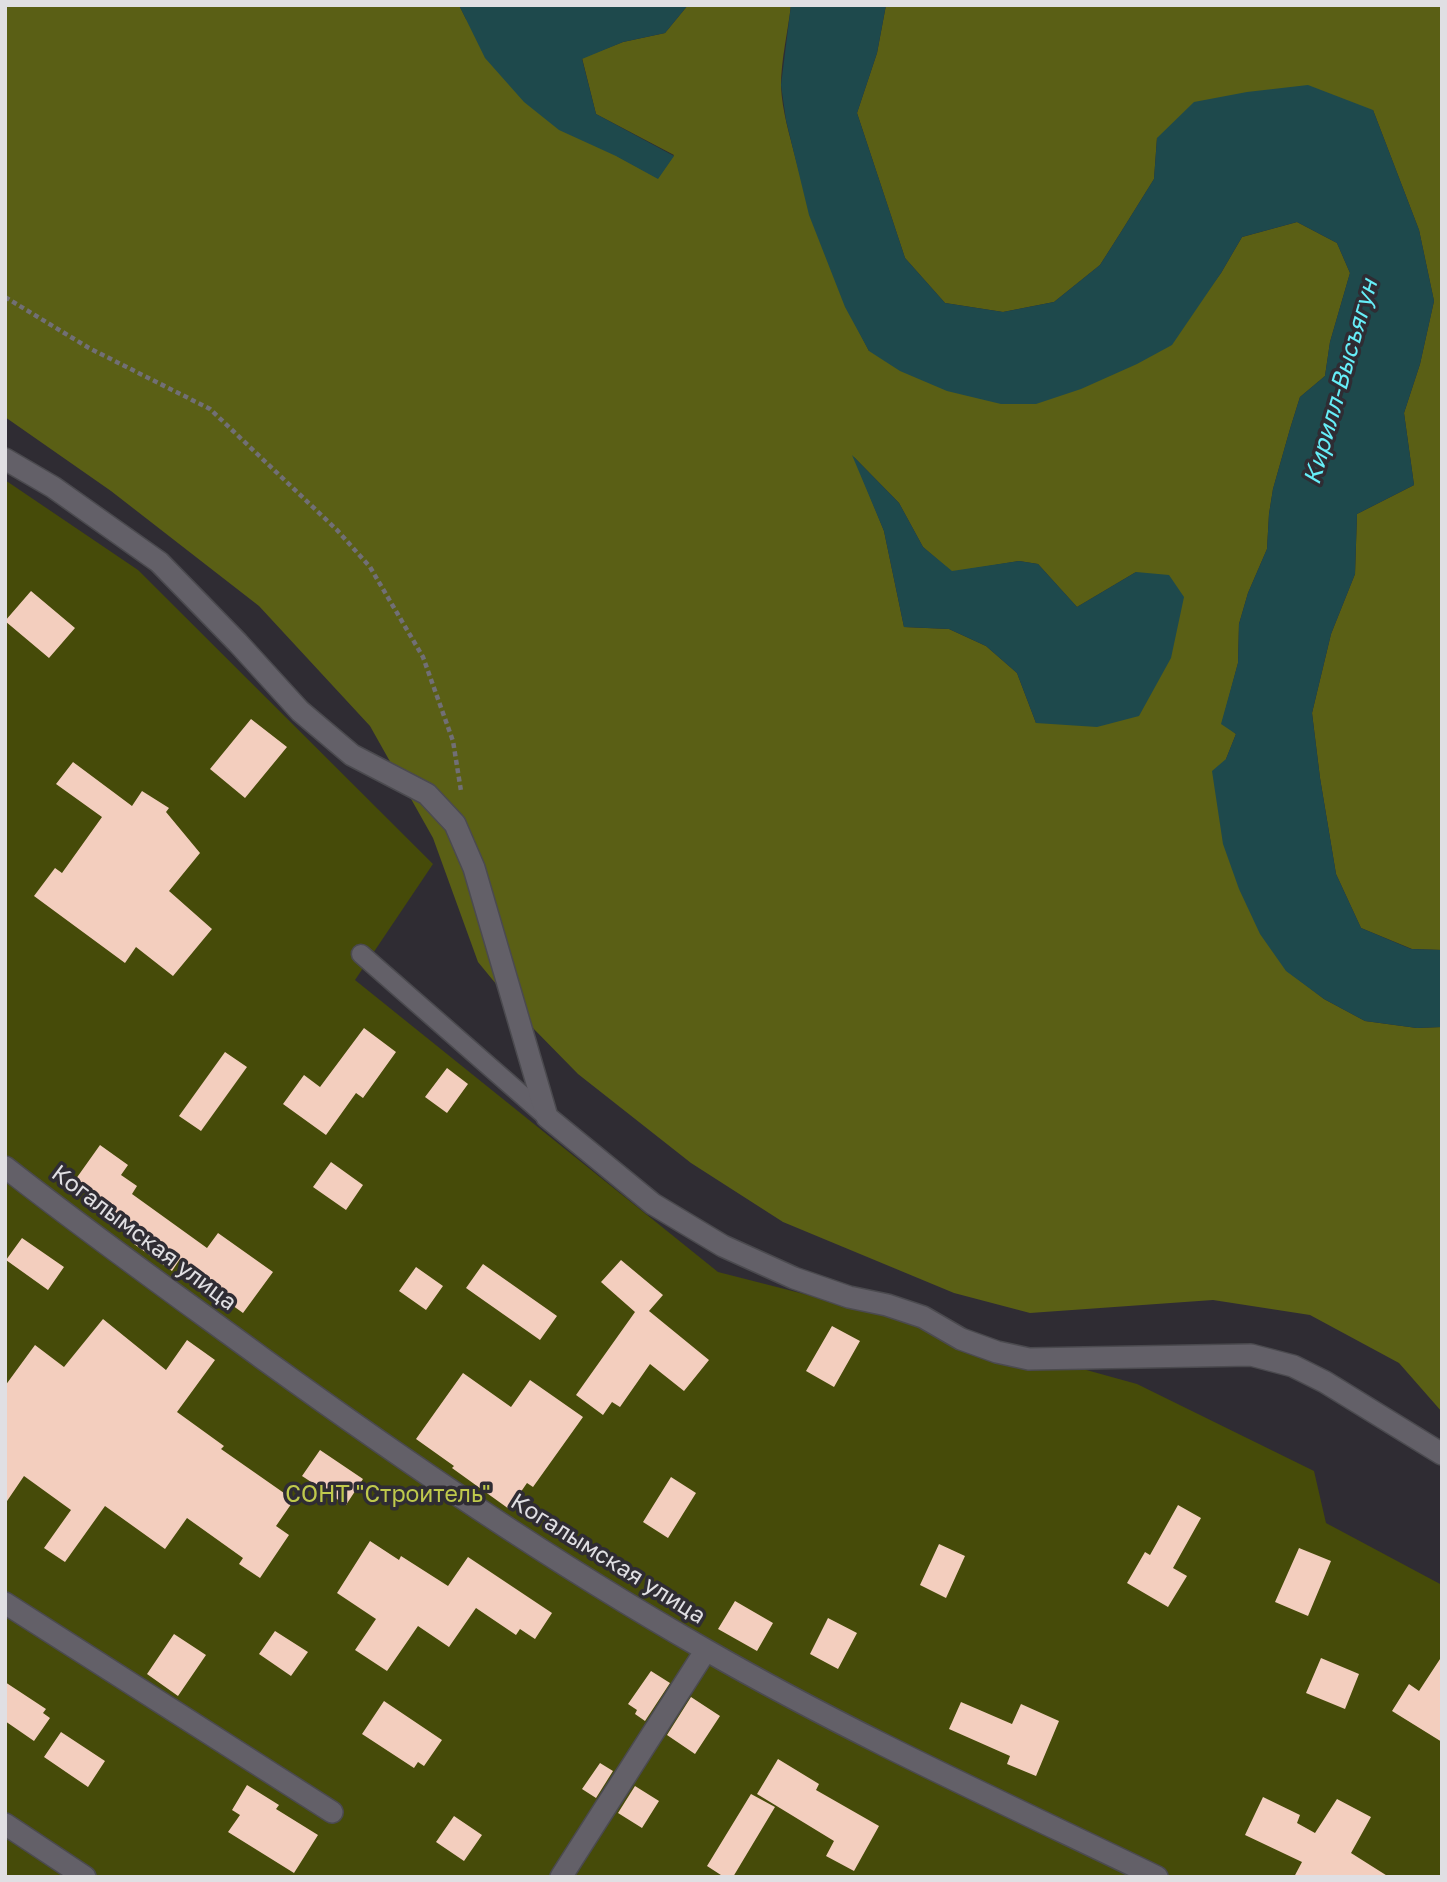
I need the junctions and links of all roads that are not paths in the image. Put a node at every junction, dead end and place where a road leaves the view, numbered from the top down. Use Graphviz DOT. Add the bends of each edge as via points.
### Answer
graph roads {
  1 [pos="5,459"];
  2 [pos="361,954"];
  3 [pos="547,1117"];
  4 [pos="5,1167"];
  5 [pos="1442,1454"];
  6 [pos="5,1603"];
  7 [pos="706,1650"];
  8 [pos="332,1812"];
  9 [pos="5,1824"];
  10 [pos="85,1877"];
  11 [pos="561,1877"];
  12 [pos="1157,1877"];
  1 -- 3 [label="street" via="159,562 300,711 352,755 427,794 455,824 474,868"];
  2 -- 3 [label="lane"];
  3 -- 5 [label="street" via="653,1204 723,1246 794,1278 923,1317 961,1339 1029,1359 1251,1355 1293,1366"];
  4 -- 7 [label="street, Когалымская улица" via="378,1441 529,1543"];
  6 -- 8 [label="street"];
  7 -- 11 [label="street"];
  7 -- 12 [label="street, Когалымская улица" via="838,1722"];
  9 -- 10 [label="street"];
}
